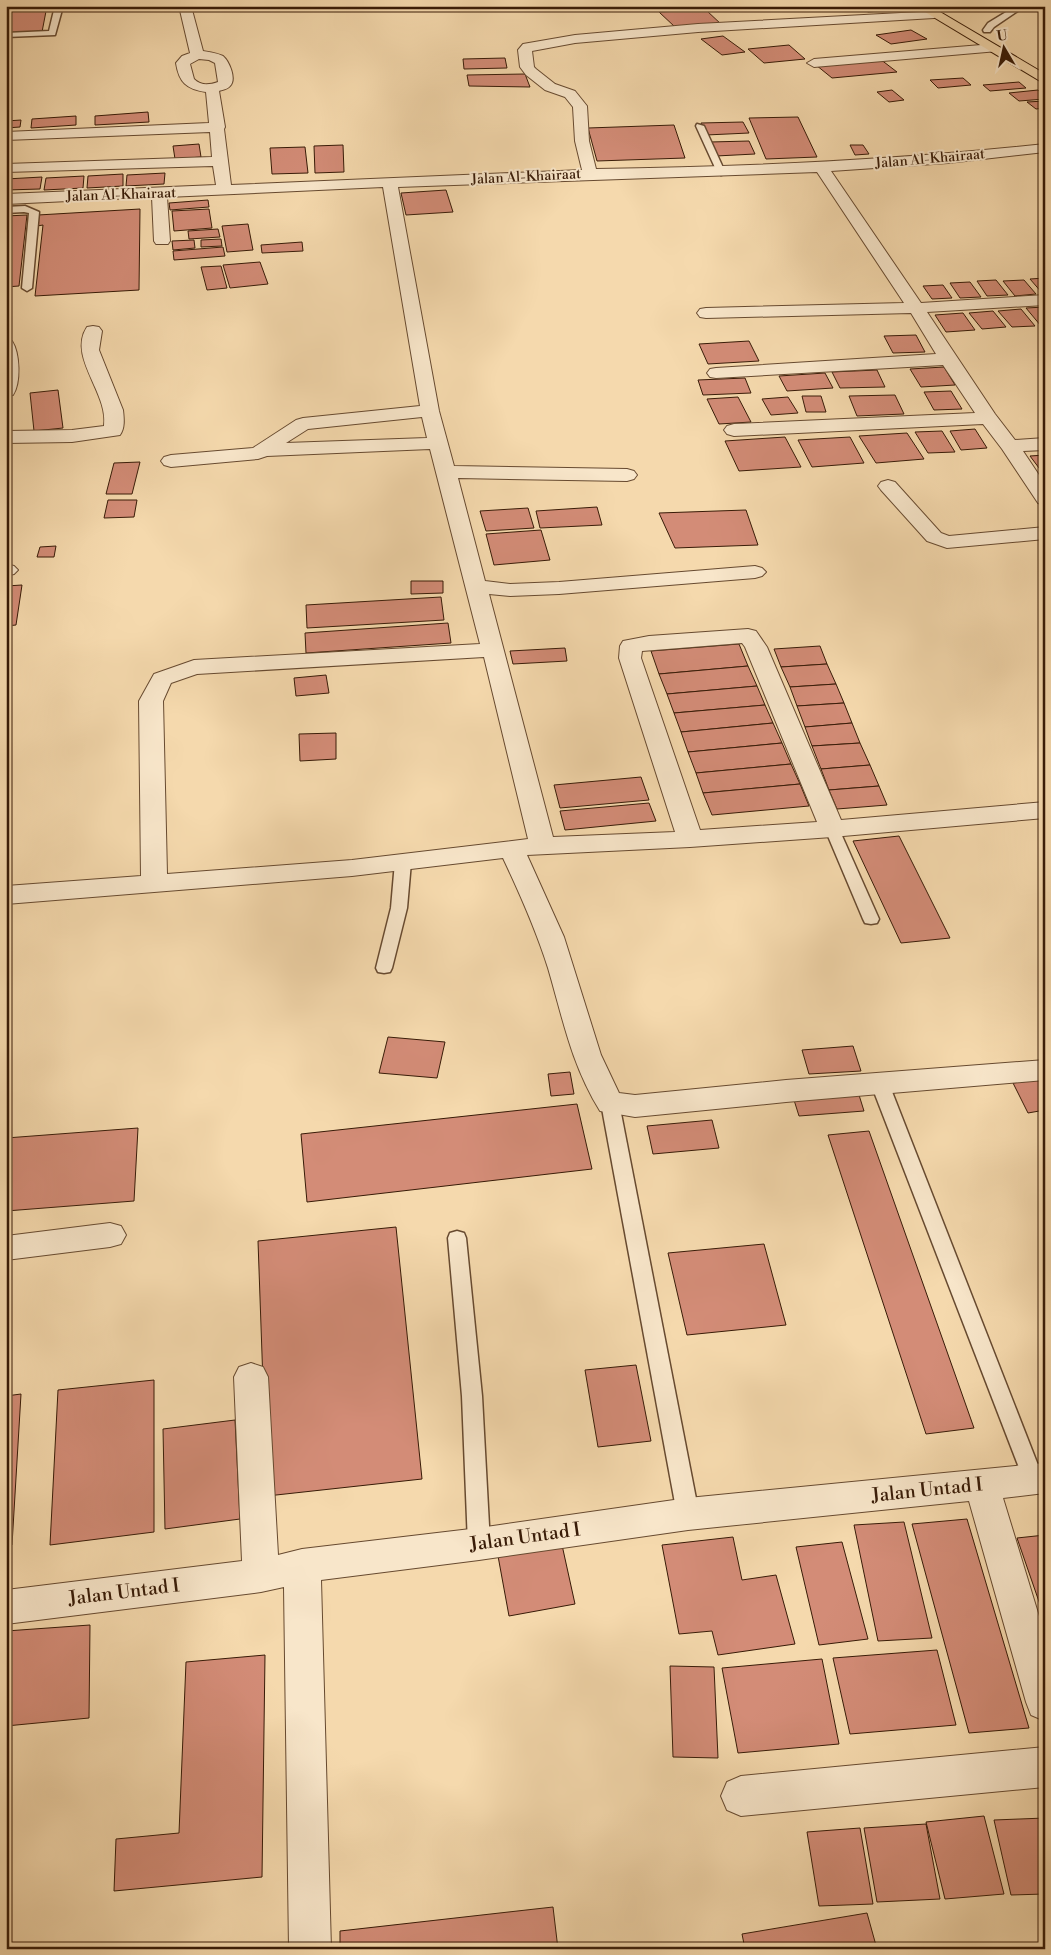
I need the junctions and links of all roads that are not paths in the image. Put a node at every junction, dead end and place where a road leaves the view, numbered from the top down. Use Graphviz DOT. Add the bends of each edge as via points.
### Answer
graph roads {
  1 [pos="59,6"];
  2 [pos="185,6"];
  3 [pos="921,6"];
  4 [pos="946,6"];
  5 [pos="1020,6"];
  6 [pos="934,14"];
  7 [pos="987,30"];
  8 [pos="6,35"];
  9 [pos="992,48"];
  10 [pos="197,55"];
  11 [pos="1028,55"];
  12 [pos="814,62"];
  13 [pos="1045,80"];
  14 [pos="212,89"];
  15 [pos="700,126"];
  16 [pos="218,127"];
  17 [pos="6,136"];
  18 [pos="1045,148"];
  19 [pos="219,161"];
  20 [pos="821,167"];
  21 [pos="6,168"];
  22 [pos="721,172"];
  23 [pos="590,174"];
  24 [pos="390,183"];
  25 [pos="224,190"];
  26 [pos="159,194"];
  27 [pos="6,199"];
  28 [pos="6,210"];
  29 [pos="162,241"];
  30 [pos="26,288"];
  31 [pos="1045,300"];
  32 [pos="916,308"];
  33 [pos="706,313"];
  34 [pos="93,331"];
  35 [pos="6,344"];
  36 [pos="948,359"];
  37 [pos="716,373"];
  38 [pos="6,390"];
  39 [pos="430,411"];
  40 [pos="988,418"];
  41 [pos="734,430"];
  42 [pos="6,437"];
  43 [pos="438,443"];
  44 [pos="1045,444"];
  45 [pos="1010,446"];
  46 [pos="265,450"];
  47 [pos="171,461"];
  48 [pos="446,472"];
  49 [pos="628,475"];
  50 [pos="888,486"];
  51 [pos="1045,499"];
  52 [pos="1045,533"];
  53 [pos="755,572"];
  54 [pos="476,586"];
  55 [pos="493,650"];
  56 [pos="1045,810"];
  57 [pos="832,829"];
  58 [pos="690,838"];
  59 [pos="542,845"];
  60 [pos="512,850"];
  61 [pos="403,862"];
  62 [pos="154,884"];
  63 [pos="6,895"];
  64 [pos="871,919"];
  65 [pos="384,968"];
  66 [pos="1045,1070"];
  67 [pos="880,1084"];
  68 [pos="610,1103"];
  69 [pos="110,1235"];
  70 [pos="456,1238"];
  71 [pos="6,1248"];
  72 [pos="251,1377"];
  73 [pos="1039,1478"];
  74 [pos="982,1485"];
  75 [pos="688,1514"];
  76 [pos="479,1544"];
  77 [pos="302,1566"];
  78 [pos="261,1575"];
  79 [pos="6,1607"];
  80 [pos="1045,1702"];
  81 [pos="1045,1767"];
  82 [pos="741,1796"];
  83 [pos="310,1949"];
  1 -- 8 [label="lane" via="52,33"];
  2 -- 10 [label="street"];
  3 -- 6 [label="main road"];
  4 -- 7 [label="main road"];
  5 -- 7 [label="lane"];
  6 -- 9 [label="main road"];
  6 -- 23 [label="street" via="698,28 575,39 528,47 525,50 527,67 531,72 550,87 570,94 580,106 582,140"];
  7 -- 11 [label="main road"];
  9 -- 12 [label="street"];
  9 -- 13 [label="main road"];
  10 -- 14 [label="street" via="183,63 184,76 188,84"];
  10 -- 14 [label="street" via="220,59 224,64 225,84"];
  14 -- 16 [label="street"];
  15 -- 22 [label="lane"];
  16 -- 17 [label="street"];
  16 -- 19 [label="street"];
  18 -- 20 [label="street, Jalan Al-Khairaat" via="948,159"];
  19 -- 21 [label="street"];
  19 -- 25 [label="street"];
  20 -- 22 [label="street, Jalan Al-Khairaat"];
  20 -- 32 [label="street"];
  22 -- 23 [label="street, Jalan Al-Khairaat"];
  23 -- 24 [label="street, Jalan Al-Khairaat"];
  24 -- 25 [label="street, Jalan Al-Khairaat"];
  24 -- 39 [label="street"];
  25 -- 26 [label="street, Jalan Al-Khairaat"];
  26 -- 27 [label="street, Jalan Al-Khairaat"];
  26 -- 29 [label="street"];
  28 -- 30 [label="lane" via="34,212"];
  31 -- 32 [label="street"];
  32 -- 33 [label="street"];
  32 -- 36 [label="street"];
  34 -- 42 [label="street" via="89,348 110,400 116,421 113,431 72,436"];
  35 -- 38 [label="street" via="10,363"];
  36 -- 37 [label="street"];
  36 -- 40 [label="street"];
  39 -- 43 [label="street"];
  39 -- 46 [label="street" via="303,424"];
  40 -- 41 [label="street"];
  40 -- 45 [label="street"];
  43 -- 46 [label="street"];
  43 -- 48 [label="street"];
  44 -- 45 [label="street"];
  45 -- 51 [label="street"];
  46 -- 47 [label="street" via="250,456"];
  48 -- 49 [label="street"];
  48 -- 54 [label="street"];
  50 -- 52 [label="street" via="934,537 947,542"];
  53 -- 54 [label="street" via="559,588 510,590"];
  54 -- 55 [label="street"];
  55 -- 59 [label="street"];
  55 -- 62 [label="street" via="194,667 162,679 151,701"];
  56 -- 57 [label="street"];
  57 -- 58 [label="street"];
  57 -- 58 [label="street" via="756,646 748,636 632,646 630,658"];
  57 -- 64 [label="lane"];
  58 -- 59 [label="street"];
  59 -- 60 [label="street"];
  60 -- 61 [label="street"];
  60 -- 68 [label="street" via="539,906 598,1083"];
  61 -- 62 [label="street"];
  61 -- 65 [label="lane" via="399,908"];
  62 -- 63 [label="street"];
  66 -- 67 [label="street"];
  67 -- 68 [label="street" via="635,1106"];
  67 -- 73 [label="lane"];
  68 -- 75 [label="lane"];
  69 -- 71 [label="street"];
  70 -- 76 [label="lane" via="472,1396"];
  72 -- 78 [label="street"];
  73 -- 74 [label="street, Jalan Untad I"];
  74 -- 75 [label="street, Jalan Untad I"];
  74 -- 80 [label="street"];
  75 -- 76 [label="street, Jalan Untad I"];
  76 -- 77 [label="street, Jalan Untad I"];
  77 -- 78 [label="street, Jalan Untad I"];
  77 -- 83 [label="street"];
  78 -- 79 [label="street, Jalan Untad I"];
  81 -- 82 [label="street"];
}
